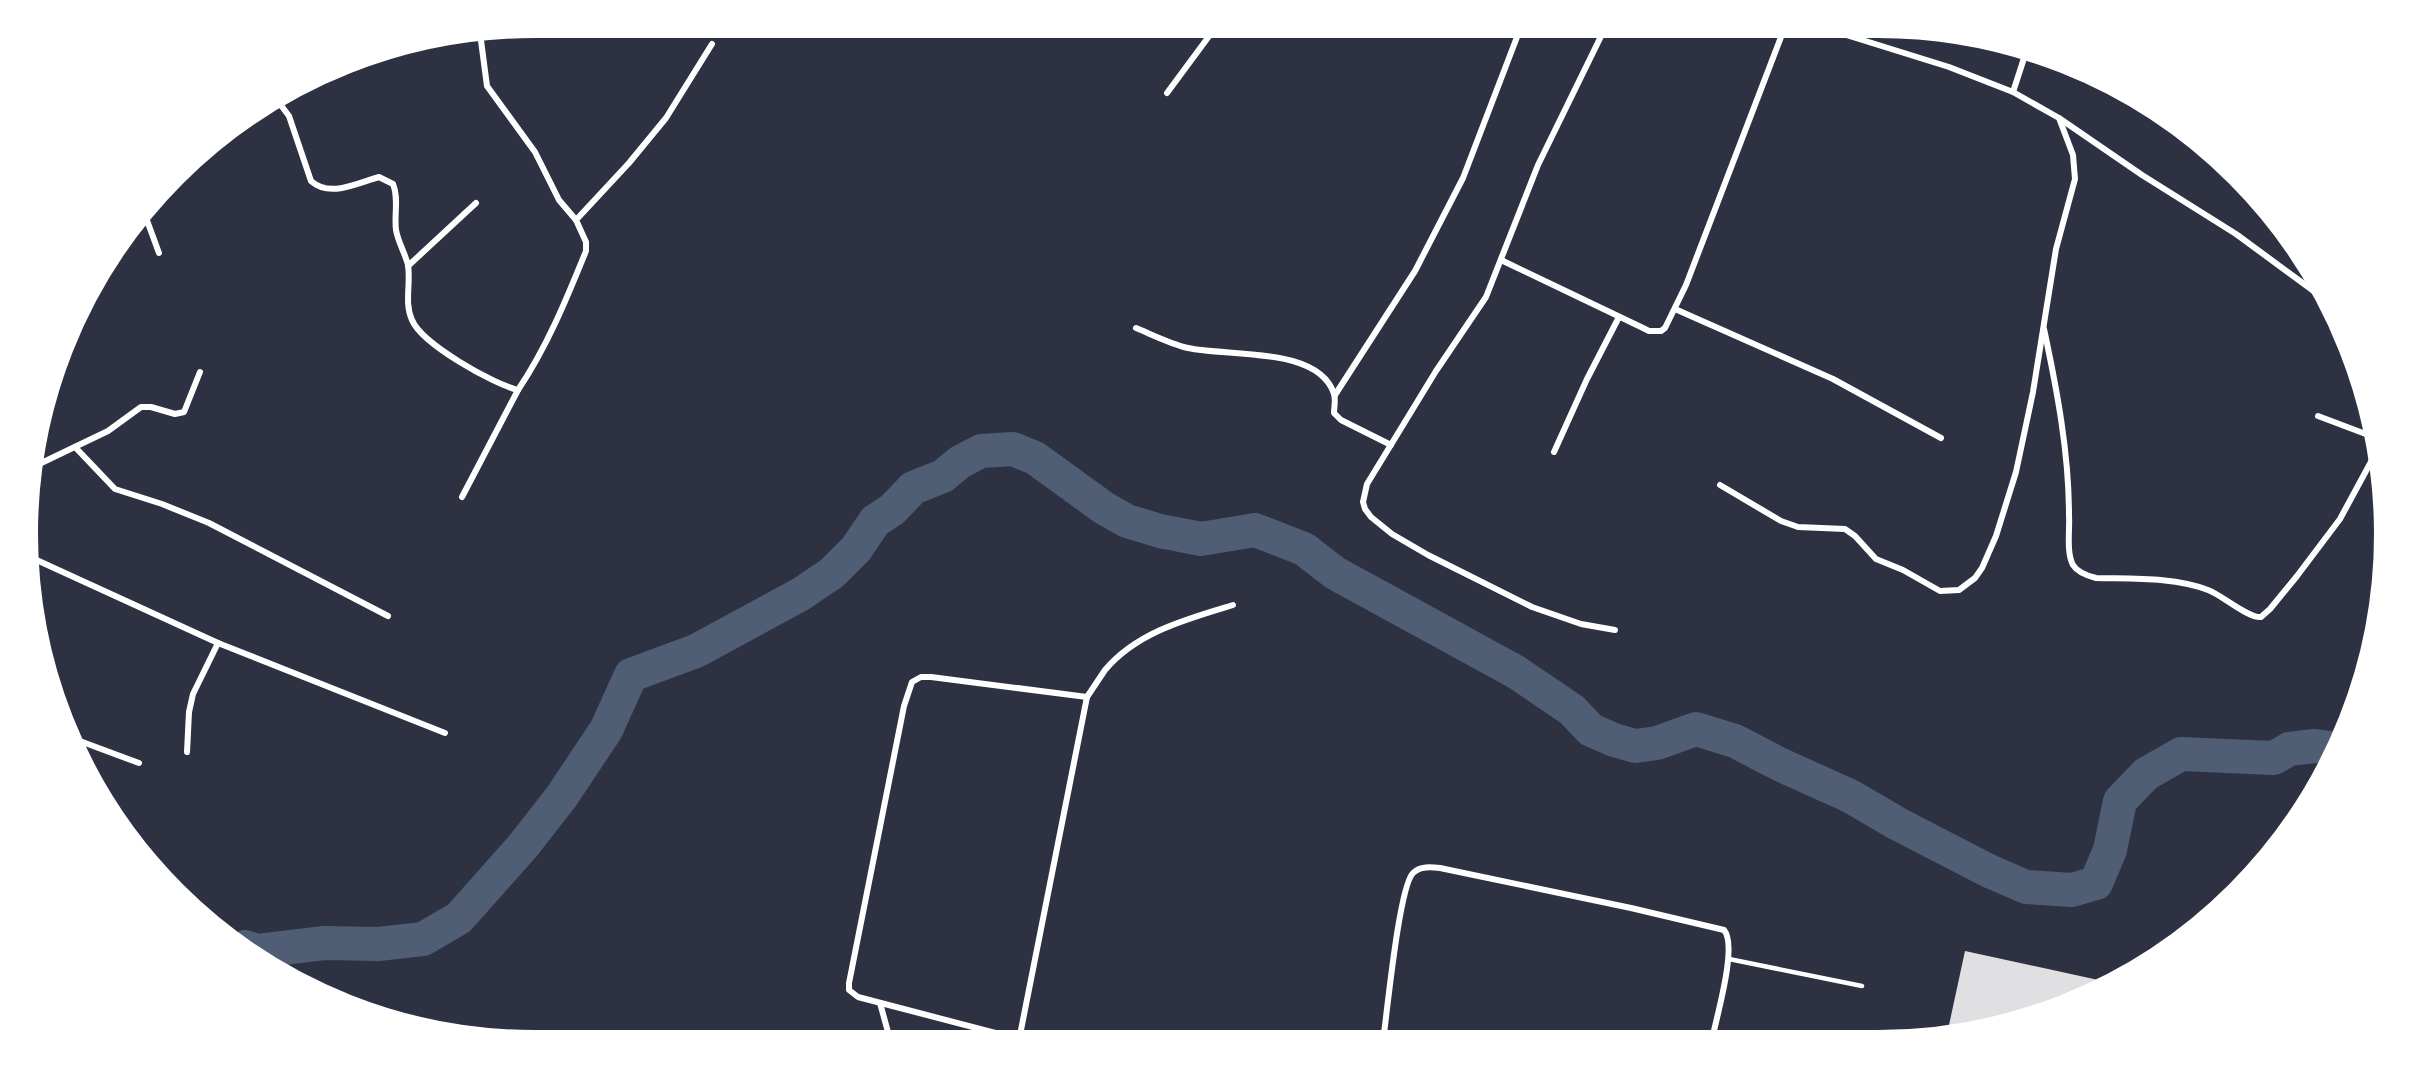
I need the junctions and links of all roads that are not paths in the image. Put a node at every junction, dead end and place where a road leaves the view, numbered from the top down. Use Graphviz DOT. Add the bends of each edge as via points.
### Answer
graph roads {
  1 [pos="1211,34"];
  2 [pos="1518,34"];
  3 [pos="1602,34"];
  4 [pos="1782,34"];
  5 [pos="1843,34"];
  6 [pos="481,38"];
  7 [pos="712,44"];
  8 [pos="2024,57"];
  9 [pos="2013,92"];
  10 [pos="1167,93"];
  11 [pos="280,104"];
  12 [pos="2059,118"];
  13 [pos="476,203"];
  14 [pos="147,219"];
  15 [pos="576,220"];
  16 [pos="159,254"];
  17 [pos="1501,260"];
  18 [pos="408,266"];
  19 [pos="2315,292"];
  20 [pos="1675,309"];
  21 [pos="1619,316"];
  22 [pos="2043,324"];
  23 [pos="1136,328"];
  24 [pos="200,372"];
  25 [pos="518,390"];
  26 [pos="1335,395"];
  27 [pos="2318,416"];
  28 [pos="2367,435"];
  29 [pos="1941,438"];
  30 [pos="1391,445"];
  31 [pos="75,447"];
  32 [pos="1554,452"];
  33 [pos="2372,461"];
  34 [pos="40,464"];
  35 [pos="1720,485"];
  36 [pos="462,497"];
  37 [pos="36,560"];
  38 [pos="1233,605"];
  39 [pos="388,616"];
  40 [pos="1615,630"];
  41 [pos="218,643"];
  42 [pos="1086,697"];
  43 [pos="445,733"];
  44 [pos="80,741"];
  45 [pos="187,752"];
  46 [pos="139,763"];
  47 [pos="1729,959"];
  48 [pos="1862,986"];
  49 [pos="880,1003"];
  50 [pos="889,1034"];
  51 [pos="996,1034"];
  52 [pos="1020,1034"];
  53 [pos="1384,1034"];
  54 [pos="1713,1034"];
  1 -- 10 [label="street"];
  2 -- 26 [label="street" via="1463,178 1415,271"];
  3 -- 17 [label="street" via="1538,165"];
  4 -- 20 [label="street"];
  5 -- 9 [label="street"];
  6 -- 15 [label="street" via="487,86 535,152 559,200"];
  7 -- 15 [label="street" via="666,118"];
  8 -- 9 [label="street"];
  9 -- 12 [label="street"];
  11 -- 18 [label="street" via="289,116 311,181 317,186 333,190 379,177 393,184 397,236"];
  12 -- 19 [label="street" via="2142,176 2236,234"];
  12 -- 22 [label="street" via="2073,155 2075,179 2056,249"];
  13 -- 18 [label="street"];
  14 -- 16 [label="street"];
  15 -- 25 [label="street" via="586,250 557,318"];
  17 -- 21 [label="street"];
  17 -- 30 [label="street" via="1486,297"];
  18 -- 25 [label="street" via="408,302 417,330 429,342 496,382"];
  20 -- 21 [label="street" via="1665,328 1655,332"];
  20 -- 29 [label="street" via="1833,380"];
  21 -- 32 [label="street"];
  22 -- 33 [label="street" via="2065,454 2070,554 2072,564 2088,576 2179,583 2205,589 2251,616 2261,617 2340,519"];
  22 -- 35 [label="street" via="2033,392 2005,512 1982,568 1959,590 1940,591 1876,559 1845,529 1798,527"];
  23 -- 26 [label="street" via="1188,348 1272,357 1305,366 1322,375"];
  24 -- 31 [label="street" via="184,412 175,414 141,407 108,431"];
  25 -- 36 [label="street"];
  26 -- 30 [label="street" via="1334,413 1341,420"];
  27 -- 28 [label="street"];
  30 -- 40 [label="street" via="1364,493 1365,510 1371,517 1419,550 1532,607 1581,624"];
  31 -- 34 [label="street"];
  31 -- 39 [label="street" via="115,489 209,523"];
  37 -- 41 [label="street"];
  38 -- 42 [label="street" via="1185,619 1146,637 1106,669"];
  41 -- 43 [label="street"];
  41 -- 45 [label="street" via="193,694"];
  42 -- 49 [label="street" via="931,677 912,681 849,983 852,994"];
  42 -- 52 [label="street"];
  44 -- 46 [label="street"];
  47 -- 48 [label="lane"];
  47 -- 53 [label="street" via="1728,934 1718,927 1426,867 1413,872 1407,881"];
  47 -- 54 [label="street"];
  49 -- 50 [label="street"];
  49 -- 51 [label="street"];
}
